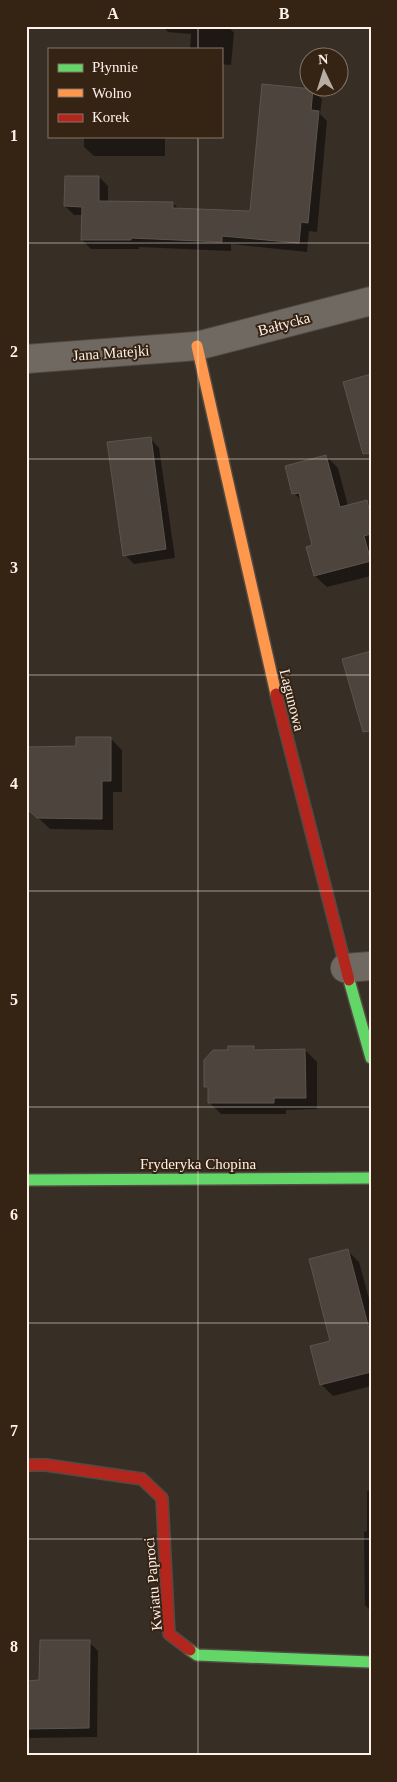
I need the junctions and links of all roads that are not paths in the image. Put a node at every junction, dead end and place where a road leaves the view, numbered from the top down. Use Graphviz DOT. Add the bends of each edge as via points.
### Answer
graph roads {
  1 [pos="371,301"];
  2 [pos="197,346"];
  3 [pos="26,359"];
  4 [pos="358,967"];
  5 [pos="371,1058"];
  6 [pos="371,1178"];
  7 [pos="26,1180"];
  8 [pos="26,1465"];
  9 [pos="371,1662"];
  1 -- 2 [label="street, Bałtycka"];
  2 -- 3 [label="street, Jana Matejki"];
  2 -- 4 [label="street, Lagunowa" via="269,667"];
  4 -- 5 [label="street, Lagunowa"];
  6 -- 7 [label="street, Fryderyka Chopina"];
  8 -- 9 [label="street, Kwiatu Paproci" via="46,1464 142,1479 162,1498 169,1634 197,1655"];
}
